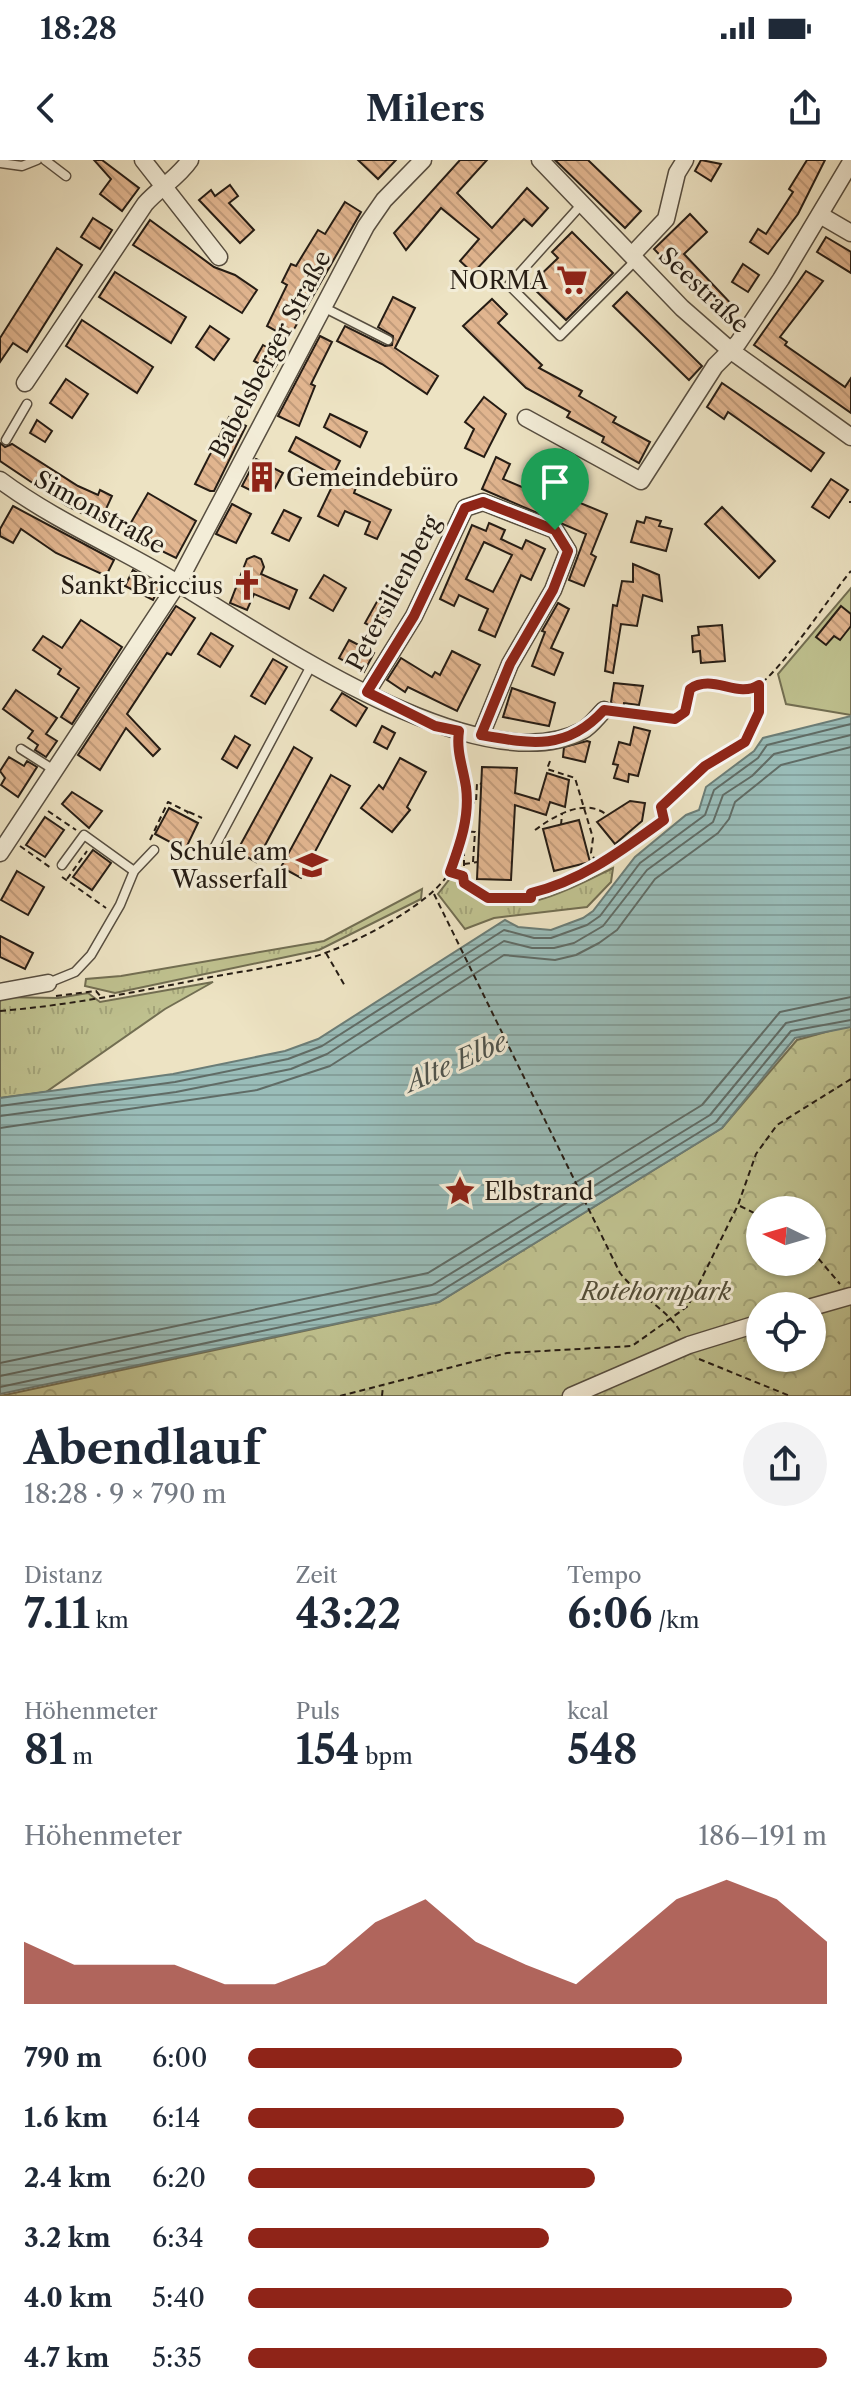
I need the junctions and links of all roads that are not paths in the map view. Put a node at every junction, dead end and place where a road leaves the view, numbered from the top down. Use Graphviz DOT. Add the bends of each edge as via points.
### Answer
graph roads {
  1 [pos="37,160"];
  2 [pos="45,160"];
  3 [pos="143,160"];
  4 [pos="190,160"];
  5 [pos="423,160"];
  6 [pos="540,160"];
  7 [pos="685,160"];
  8 [pos="851,162"];
  9 [pos="0,163"];
  10 [pos="66,176"];
  11 [pos="162,185"];
  12 [pos="581,205"];
  13 [pos="820,215"];
  14 [pos="851,233"];
  15 [pos="219,257"];
  16 [pos="634,257"];
  17 [pos="322,307"];
  18 [pos="388,340"];
  19 [pos="730,350"];
  20 [pos="25,383"];
  21 [pos="27,404"];
  22 [pos="526,418"];
  23 [pos="851,437"];
  24 [pos="6,440"];
  25 [pos="0,480"];
  26 [pos="178,583"];
  27 [pos="313,664"];
  28 [pos="367,692"];
  29 [pos="604,710"];
  30 [pos="481,735"];
  31 [pos="21,749"];
  32 [pos="54,771"];
  33 [pos="154,850"];
  34 [pos="212,852"];
  35 [pos="0,853"];
  36 [pos="62,865"];
  37 [pos="134,871"];
  38 [pos="48,983"];
  39 [pos="0,992"];
  40 [pos="850,1296"];
  41 [pos="826,1303"];
  42 [pos="746,1327"];
  43 [pos="571,1396"];
  1 -- 9 [label="lane" via="22,166"];
  2 -- 10 [label="lane"];
  3 -- 11 [label="street"];
  4 -- 11 [label="street"];
  5 -- 17 [label="street, Babelsberger Straße" via="372,217"];
  6 -- 12 [label="street, Seestraße"];
  7 -- 16 [label="street" via="666,219"];
  8 -- 13 [label="street"];
  11 -- 15 [label="street"];
  11 -- 20 [label="street"];
  12 -- 16 [label="street, Seestraße"];
  12 -- 16 [label="lane" via="509,285 560,336"];
  13 -- 14 [label="street"];
  13 -- 19 [label="street"];
  16 -- 19 [label="street, Seestraße"];
  17 -- 18 [label="lane"];
  17 -- 26 [label="street, Babelsberger Straße"];
  19 -- 22 [label="street" via="641,481"];
  19 -- 23 [label="street, Seestraße"];
  21 -- 24 [label="lane"];
  25 -- 26 [label="street, Simonstraße"];
  26 -- 27 [label="street, Simonstraße"];
  26 -- 32 [label="street, Babelsberger Straße"];
  27 -- 28 [label="street, Simonstraße"];
  27 -- 34 [label="lane"];
  28 -- 30 [label="street, Simonstraße" via="435,726"];
  28 -- 30 [label="street, Petersilienberg" via="414,616 465,508 483,502 555,530 568,551 553,590 510,664"];
  29 -- 30 [label="street, Simonstraße" via="582,731 556,741"];
  31 -- 32 [label="lane"];
  32 -- 35 [label="street, Babelsberger Straße"];
  33 -- 37 [label="lane"];
  36 -- 37 [label="lane" via="84,835"];
  37 -- 38 [label="lane" via="91,955 75,972"];
  38 -- 39 [label="street"];
  40 -- 41 [label="street"];
  42 -- 43 [label="street" via="689,1345"];
}
